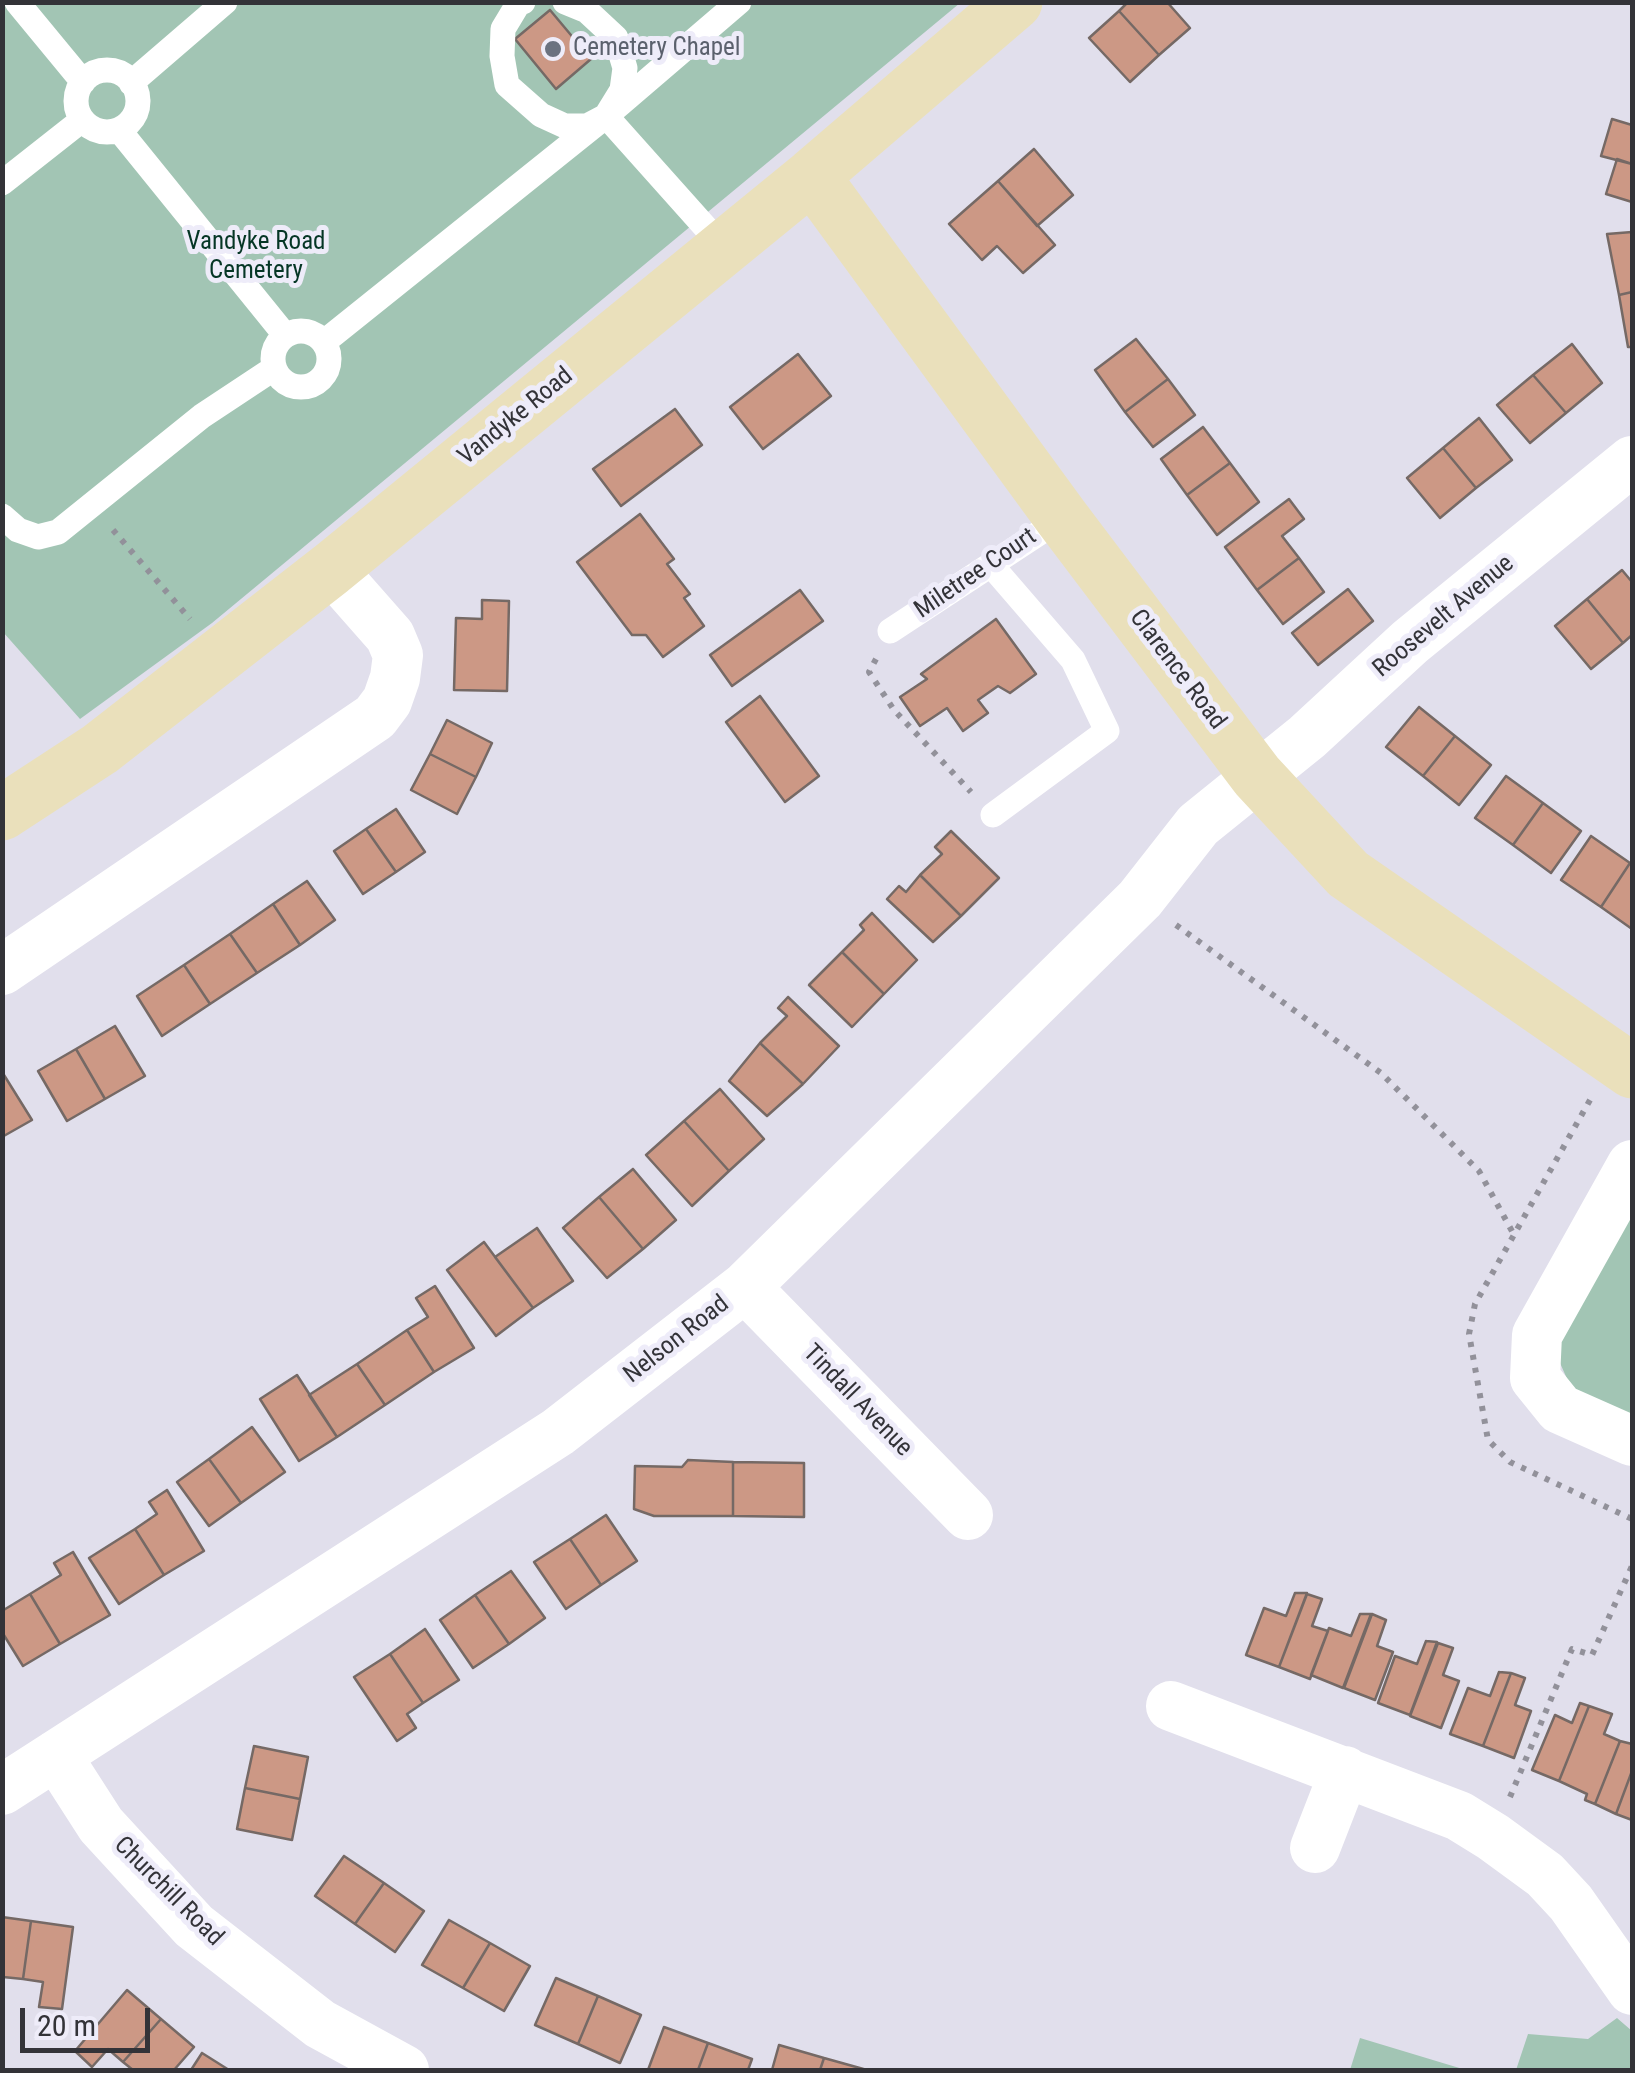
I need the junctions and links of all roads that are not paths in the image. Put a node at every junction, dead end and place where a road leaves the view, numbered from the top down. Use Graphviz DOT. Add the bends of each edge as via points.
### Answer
graph roads {
  1 [pos="17,2"];
  2 [pos="225,2"];
  3 [pos="565,2"];
  4 [pos="739,2"];
  5 [pos="1015,2"];
  6 [pos="519,3"];
  7 [pos="83,82"];
  8 [pos="131,82"];
  9 [pos="606,116"];
  10 [pos="82,120"];
  11 [pos="120,130"];
  12 [pos="812,176"];
  13 [pos="2,184"];
  14 [pos="723,247"];
  15 [pos="284,335"];
  16 [pos="324,342"];
  17 [pos="273,369"];
  18 [pos="1632,461"];
  19 [pos="2,516"];
  20 [pos="1062,518"];
  21 [pos="990,564"];
  22 [pos="331,570"];
  23 [pos="890,631"];
  24 [pos="1257,776"];
  25 [pos="2,813"];
  26 [pos="993,815"];
  27 [pos="2,970"];
  28 [pos="1632,1072"];
  29 [pos="1632,1165"];
  30 [pos="745,1287"];
  31 [pos="1632,1441"];
  32 [pos="968,1515"];
  33 [pos="1171,1706"];
  34 [pos="56,1755"];
  35 [pos="1345,1772"];
  36 [pos="2,1790"];
  37 [pos="1315,1848"];
  38 [pos="1632,1990"];
  39 [pos="404,2070"];
  1 -- 7 [label="lane"];
  2 -- 8 [label="lane"];
  3 -- 9 [label="lane" via="587,11 616,38 624,79"];
  4 -- 9 [label="lane"];
  5 -- 12 [label="street, Vandyke Road"];
  6 -- 9 [label="lane" via="502,29 508,85 527,106 565,126 587,126"];
  7 -- 8 [label="lane" via="107,70"];
  7 -- 10 [label="lane" via="76,101"];
  8 -- 11 [label="lane" via="137,109"];
  9 -- 14 [label="lane"];
  9 -- 16 [label="lane"];
  10 -- 11 [label="lane" via="99,131"];
  10 -- 13 [label="lane"];
  11 -- 15 [label="lane"];
  12 -- 14 [label="street, Vandyke Road"];
  12 -- 20 [label="street, Clarence Road"];
  14 -- 22 [label="street, Vandyke Road"];
  15 -- 16 [label="lane" via="310,332"];
  15 -- 17 [label="lane" via="273,350"];
  16 -- 17 [label="lane" via="329,361 314,385 294,388"];
  17 -- 19 [label="lane" via="202,416 58,532 38,536"];
  18 -- 24 [label="street, Roosevelt Avenue"];
  20 -- 21 [label="lane, Miletree Court"];
  20 -- 24 [label="street, Clarence Road"];
  21 -- 23 [label="lane, Miletree Court"];
  21 -- 26 [label="lane" via="1074,660 1108,731"];
  22 -- 25 [label="street, Vandyke Road" via="100,749"];
  22 -- 27 [label="street" via="390,636 398,656 376,717"];
  24 -- 28 [label="street, Clarence Road" via="1348,874"];
  24 -- 30 [label="street, Nelson Road" via="1198,825 1140,899"];
  29 -- 31 [label="street" via="1537,1335 1535,1378 1560,1409"];
  30 -- 32 [label="street, Tindall Avenue"];
  30 -- 34 [label="street, Nelson Road" via="558,1432"];
  33 -- 35 [label="street"];
  34 -- 36 [label="street, Nelson Road"];
  34 -- 39 [label="street, Churchill Road" via="101,1825 194,1926 320,2024"];
  35 -- 37 [label="street"];
  35 -- 38 [label="street" via="1459,1816 1545,1875"];
}
